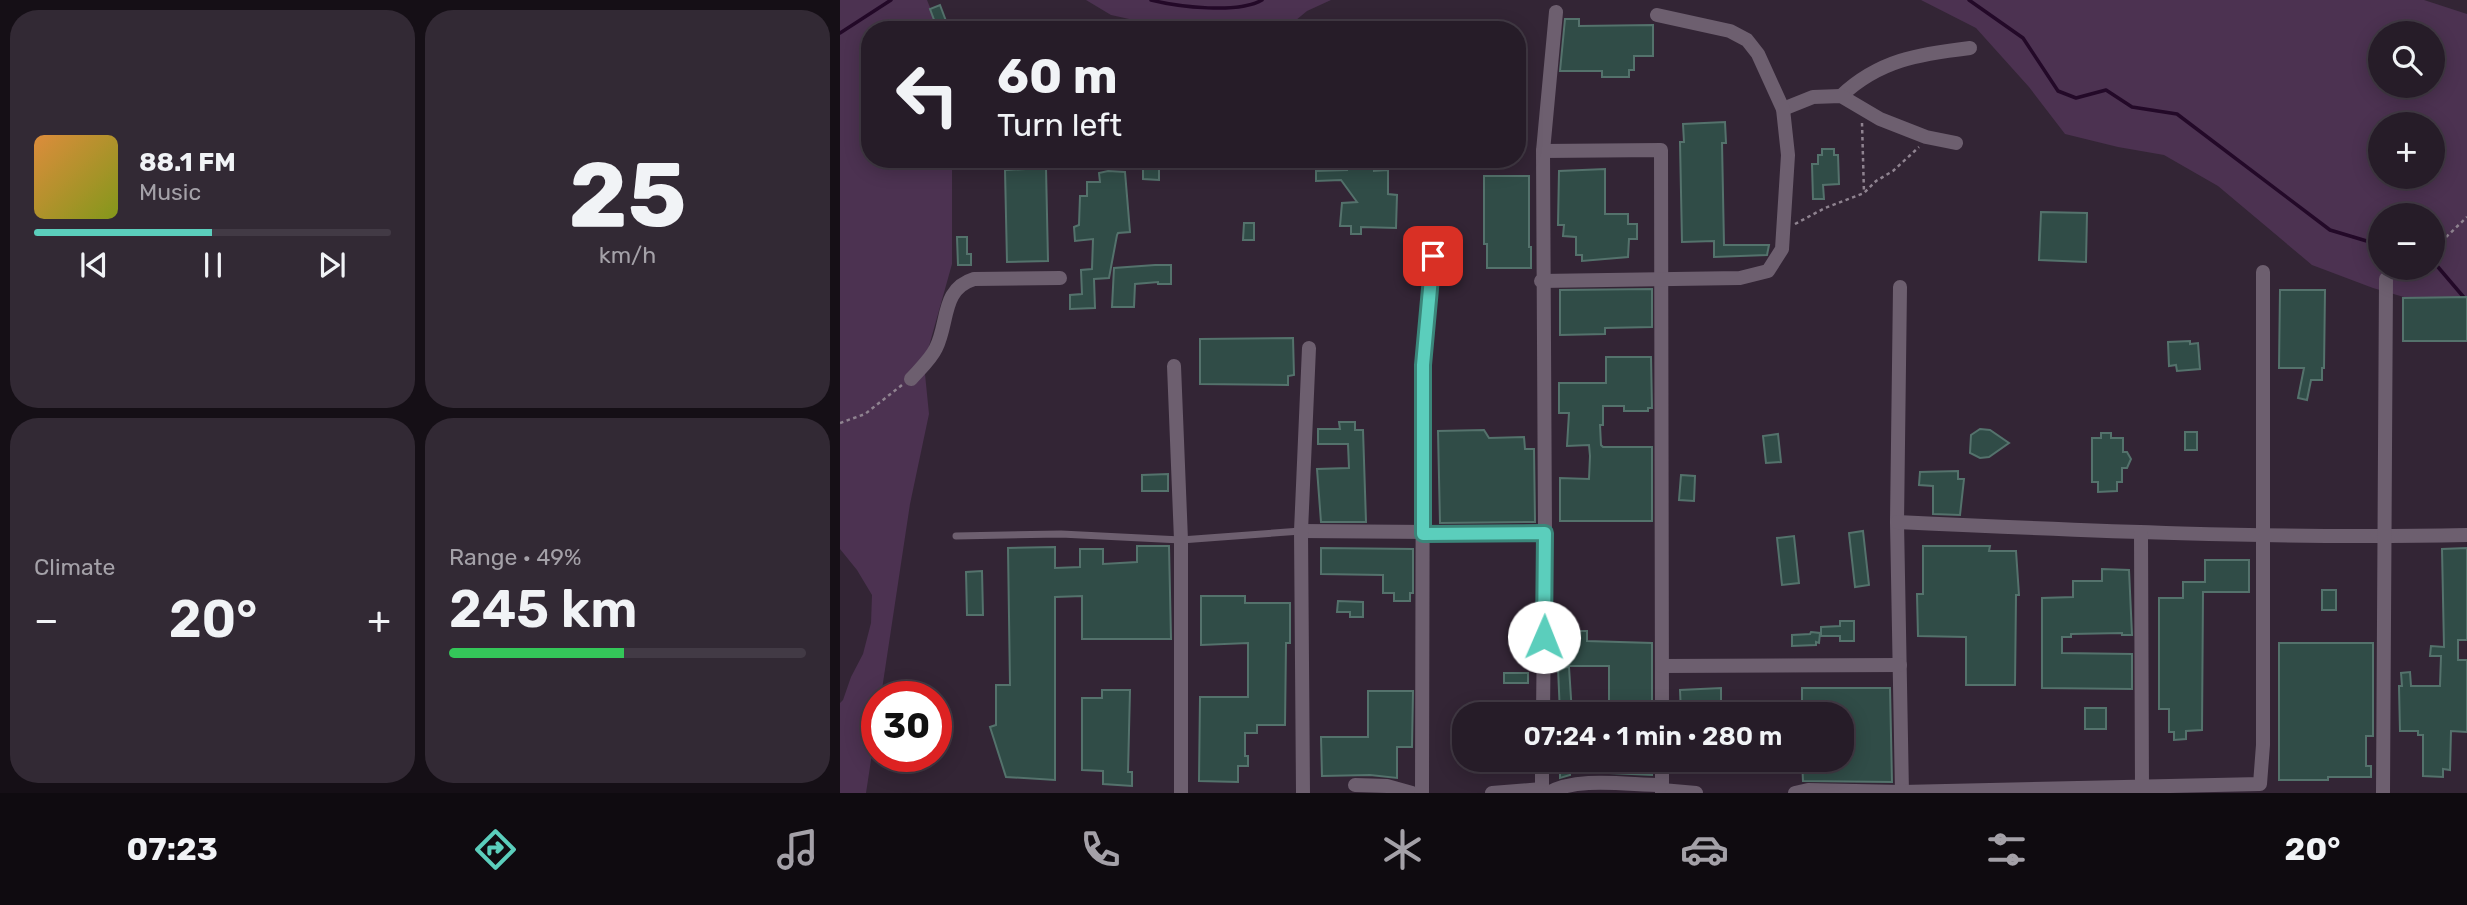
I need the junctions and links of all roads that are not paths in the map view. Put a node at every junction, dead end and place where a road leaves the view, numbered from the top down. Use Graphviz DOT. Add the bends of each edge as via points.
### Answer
graph roads {
  1 [pos="1556,12"];
  2 [pos="1657,15"];
  3 [pos="1969,48"];
  4 [pos="1846,99"];
  5 [pos="1783,109"];
  6 [pos="1956,143"];
  7 [pos="1543,151"];
  8 [pos="1433,256"];
  9 [pos="2263,272"];
  10 [pos="1060,278"];
  11 [pos="2386,280"];
  12 [pos="1541,281"];
  13 [pos="1900,287"];
  14 [pos="1309,348"];
  15 [pos="1174,366"];
  16 [pos="911,379"];
  17 [pos="1897,522"];
  18 [pos="1301,531"];
  19 [pos="1545,533"];
  20 [pos="1423,534"];
  21 [pos="2141,534"];
  22 [pos="2467,535"];
  23 [pos="956,536"];
  24 [pos="2263,536"];
  25 [pos="2385,537"];
  26 [pos="1181,540"];
  27 [pos="1900,665"];
  28 [pos="1662,666"];
  29 [pos="1543,702"];
  30 [pos="1662,702"];
  31 [pos="1543,772"];
  32 [pos="1662,772"];
  33 [pos="1354,785"];
  34 [pos="2142,789"];
  35 [pos="1662,790"];
  36 [pos="1544,791"];
  37 [pos="1902,792"];
  38 [pos="1181,793"];
  39 [pos="1303,793"];
  40 [pos="1412,793"];
  41 [pos="1422,793"];
  42 [pos="1492,793"];
  43 [pos="1696,793"];
  44 [pos="1795,793"];
  45 [pos="2383,793"];
  1 -- 7 [label="street"];
  2 -- 5 [label="street" via="1730,31 1747,40"];
  3 -- 4 [label="street" via="1930,52 1878,68 1854,85"];
  4 -- 5 [label="street" via="1813,97"];
  4 -- 6 [label="street" via="1881,119"];
  5 -- 12 [label="street" via="1788,155 1782,249 1768,271 1740,278"];
  7 -- 19 [label="street"];
  7 -- 28 [label="street" via="1661,150"];
  8 -- 20 [label="street" via="1423,365"];
  9 -- 24 [label="street"];
  10 -- 16 [label="street" via="962,283 949,298 935,351"];
  11 -- 25 [label="street"];
  13 -- 17 [label="street"];
  14 -- 18 [label="street"];
  15 -- 26 [label="street"];
  17 -- 21 [label="street"];
  17 -- 27 [label="street"];
  18 -- 20 [label="street"];
  18 -- 26 [label="lane"];
  18 -- 39 [label="street"];
  19 -- 20 [label="street"];
  19 -- 29 [label="street"];
  20 -- 41 [label="street"];
  21 -- 24 [label="street"];
  21 -- 34 [label="street"];
  22 -- 25 [label="street"];
  23 -- 26 [label="lane" via="1061,534"];
  24 -- 25 [label="street"];
  24 -- 34 [label="street" via="2260,784"];
  25 -- 45 [label="street"];
  26 -- 38 [label="street"];
  27 -- 28 [label="street"];
  27 -- 37 [label="street"];
  28 -- 30 [label="street"];
  31 -- 36 [label="street"];
  32 -- 35 [label="street"];
  33 -- 40 [label="street" via="1387,786"];
  34 -- 37 [label="street"];
  35 -- 36 [label="street" via="1582,783"];
  35 -- 43 [label="street"];
  36 -- 42 [label="street"];
  37 -- 44 [label="street"];
}
